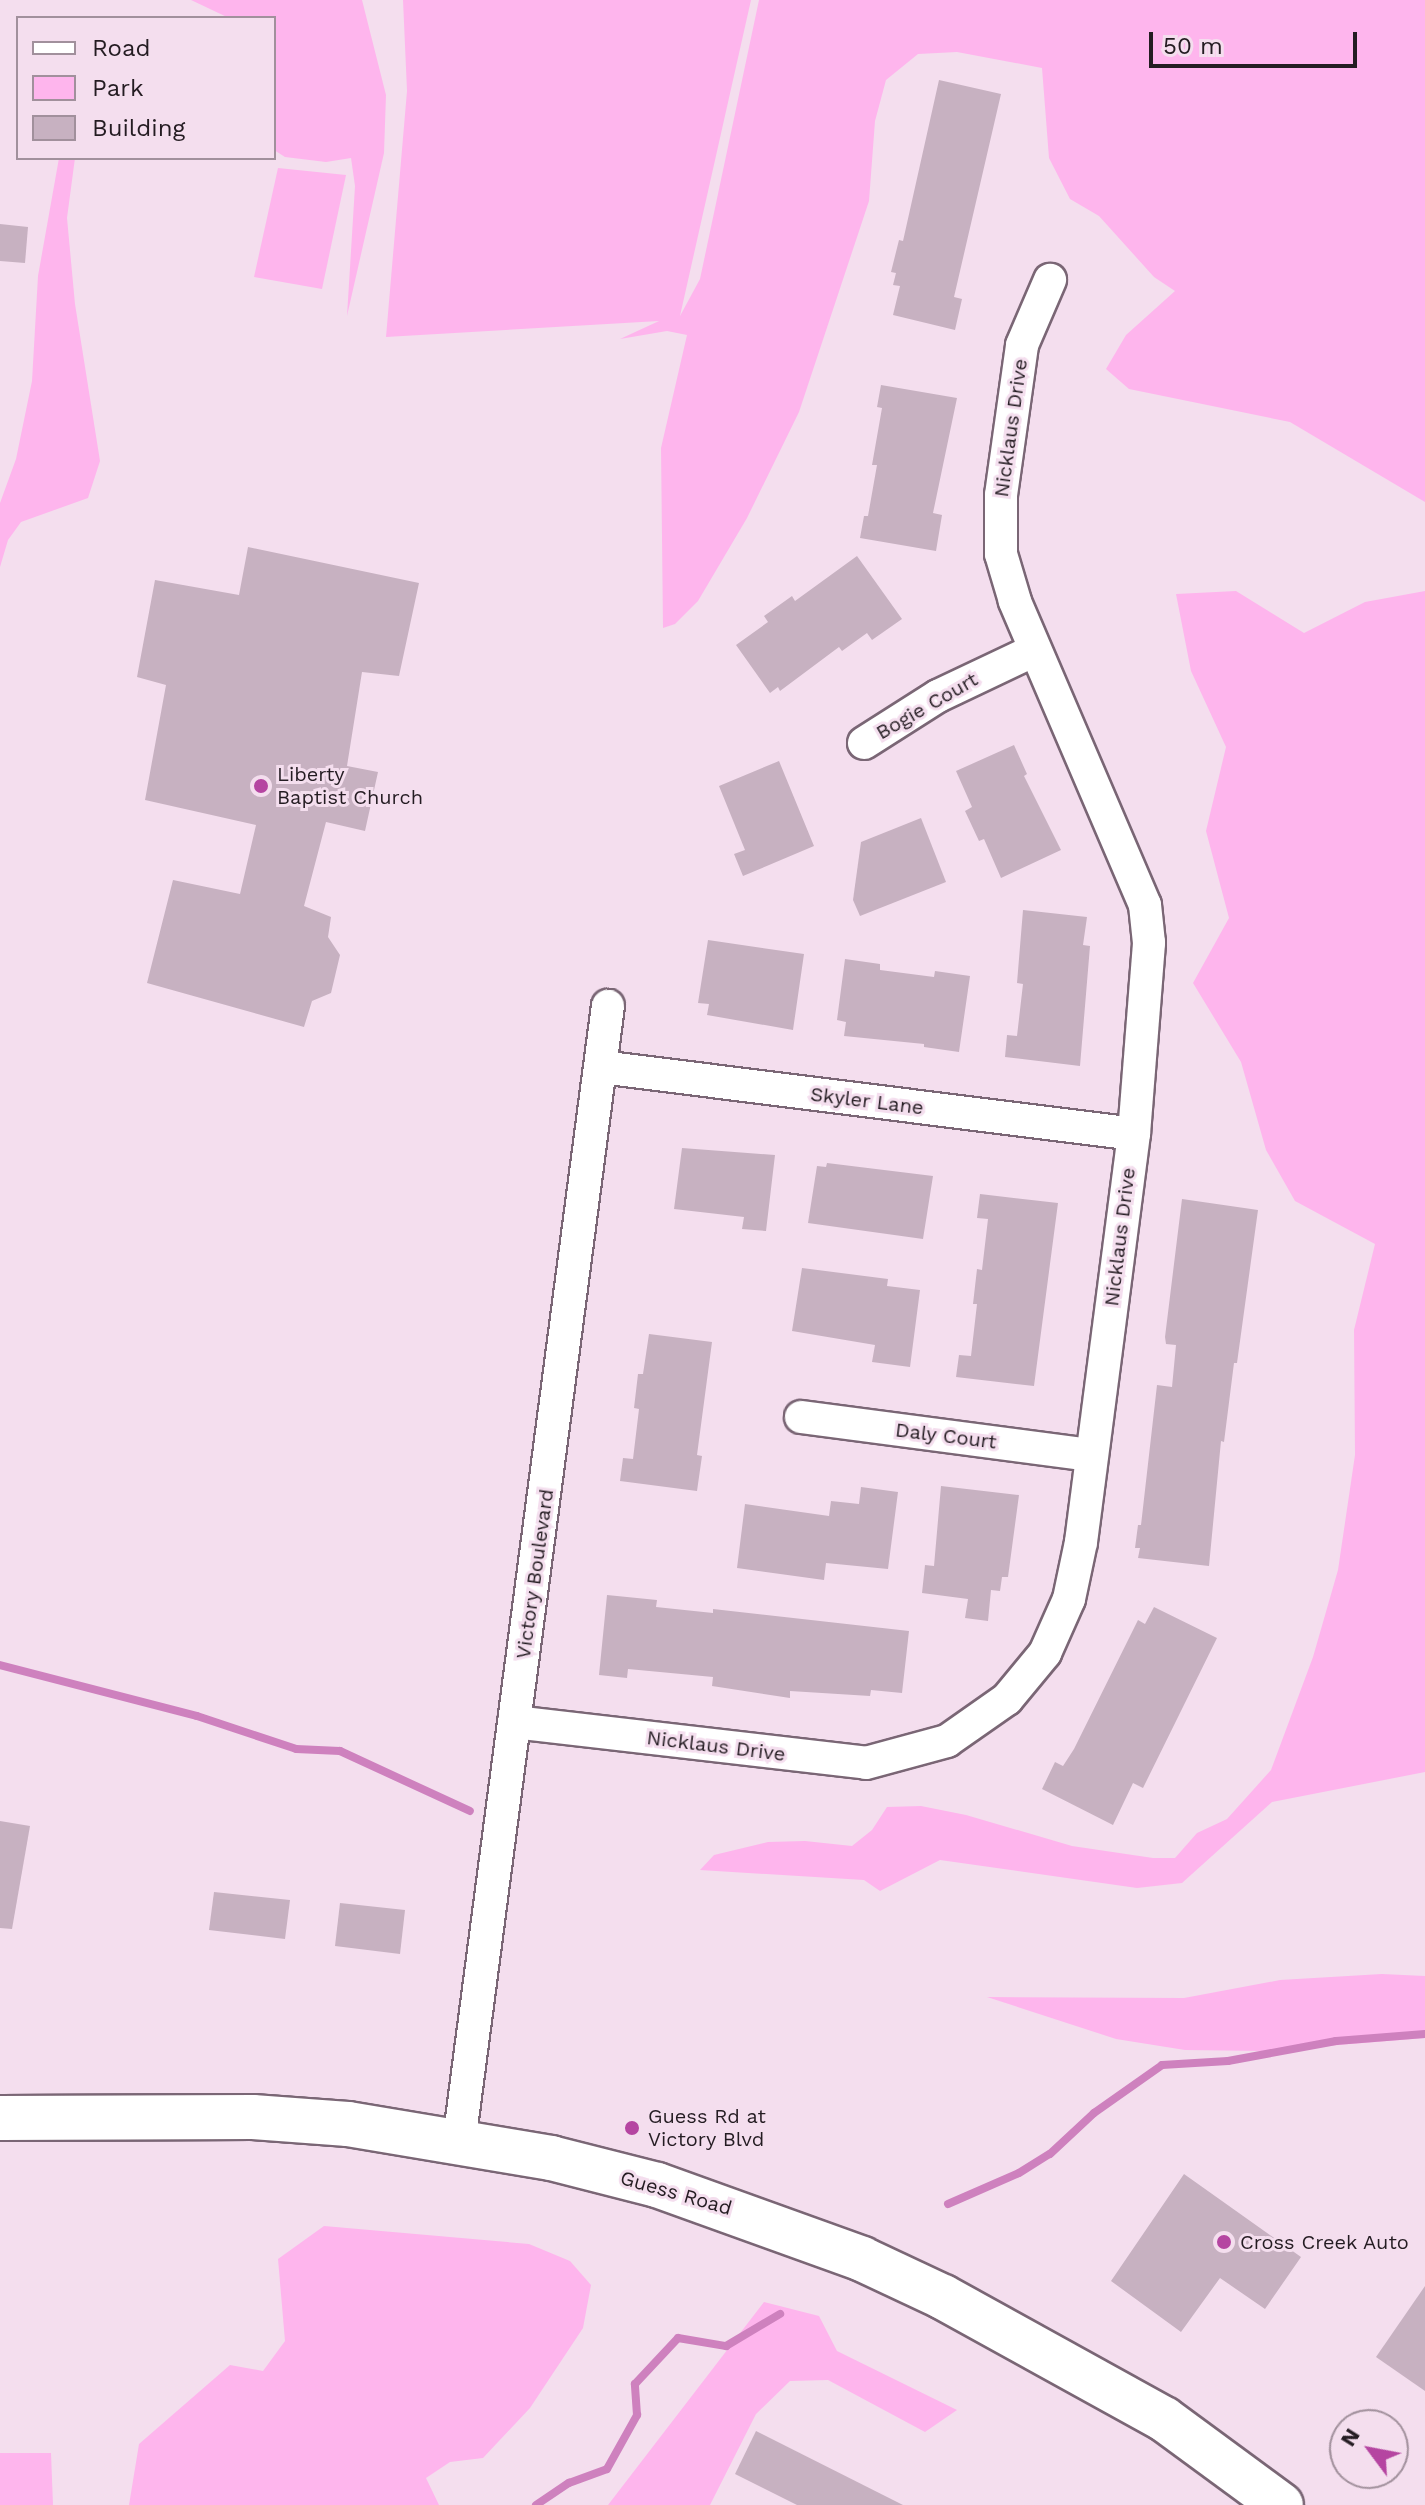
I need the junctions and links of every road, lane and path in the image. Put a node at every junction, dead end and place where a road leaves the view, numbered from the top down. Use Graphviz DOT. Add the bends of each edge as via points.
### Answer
graph roads {
  1 [pos="1050,280"];
  2 [pos="1035,650"];
  3 [pos="864,743"];
  4 [pos="608,1006"];
  5 [pos="601,1067"];
  6 [pos="1134,1134"];
  7 [pos="801,1417"];
  8 [pos="1091,1455"];
  9 [pos="514,1722"];
  10 [pos="0,2118"];
  11 [pos="459,2142"];
  12 [pos="1281,2505"];
  1 -- 2 [label="street, Nicklaus Drive" via="1022,345 1001,495 1001,554"];
  2 -- 3 [label="street, Bogie Court" via="938,696"];
  2 -- 6 [label="street, Nicklaus Drive" via="1145,905 1149,943"];
  4 -- 5 [label="street, Victory Boulevard"];
  5 -- 6 [label="street, Skyler Lane"];
  5 -- 9 [label="street, Victory Boulevard"];
  6 -- 8 [label="street, Nicklaus Drive"];
  7 -- 8 [label="street, Daly Court"];
  8 -- 9 [label="street, Nicklaus Drive" via="1069,1599 1045,1653 1007,1699 947,1741 866,1763"];
  9 -- 11 [label="street, Victory Boulevard"];
  10 -- 11 [label="main road, Guess Road" via="253,2117 348,2124"];
  11 -- 12 [label="main road, Guess Road" via="657,2185 870,2262 1115,2390 1164,2419"];
}
